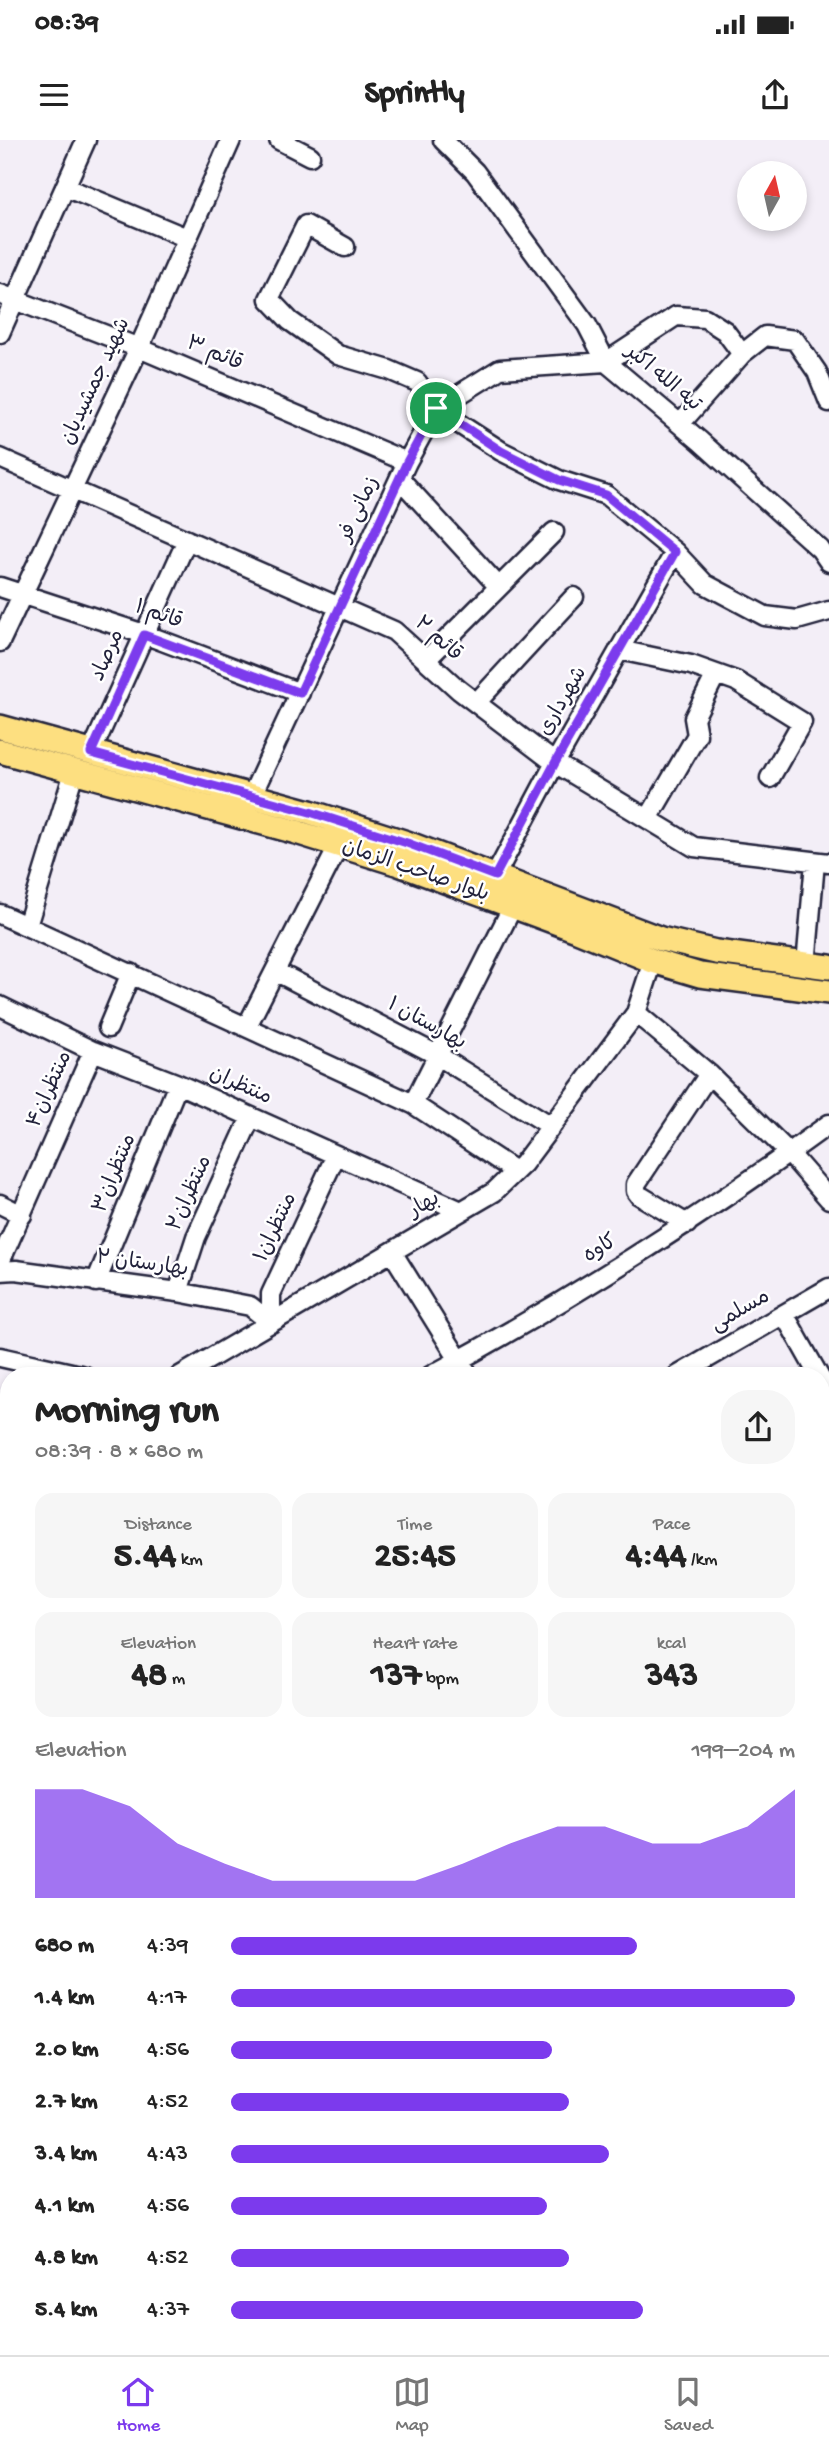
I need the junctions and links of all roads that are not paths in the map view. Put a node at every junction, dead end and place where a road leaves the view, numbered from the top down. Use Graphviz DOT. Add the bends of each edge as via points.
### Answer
graph roads {
  1 [pos="86,140"];
  2 [pos="231,140"];
  3 [pos="279,140"];
  4 [pos="443,140"];
  5 [pos="310,156"];
  6 [pos="65,187"];
  7 [pos="187,238"];
  8 [pos="345,247"];
  9 [pos="7,297"];
  10 [pos="0,332"];
  11 [pos="139,348"];
  12 [pos="742,354"];
  13 [pos="606,362"];
  14 [pos="829,402"];
  15 [pos="436,408"];
  16 [pos="680,424"];
  17 [pos="0,457"];
  18 [pos="404,470"];
  19 [pos="72,490"];
  20 [pos="554,532"];
  21 [pos="187,540"];
  22 [pos="675,552"];
  23 [pos="829,562"];
  24 [pos="0,587"];
  25 [pos="499,587"];
  26 [pos="22,594"];
  27 [pos="574,597"];
  28 [pos="340,607"];
  29 [pos="829,611"];
  30 [pos="144,635"];
  31 [pos="0,642"];
  32 [pos="619,650"];
  33 [pos="426,660"];
  34 [pos="716,674"];
  35 [pos="300,693"];
  36 [pos="476,703"];
  37 [pos="0,727"];
  38 [pos="0,751"];
  39 [pos="91,753"];
  40 [pos="555,763"];
  41 [pos="74,772"];
  42 [pos="770,778"];
  43 [pos="251,797"];
  44 [pos="648,819"];
  45 [pos="339,845"];
  46 [pos="822,862"];
  47 [pos="495,876"];
  48 [pos="513,906"];
  49 [pos="0,914"];
  50 [pos="27,926"];
  51 [pos="653,961"];
  52 [pos="806,965"];
  53 [pos="829,967"];
  54 [pos="275,971"];
  55 [pos="131,973"];
  56 [pos="829,992"];
  57 [pos="0,1006"];
  58 [pos="636,1013"];
  59 [pos="247,1026"];
  60 [pos="108,1028"];
  61 [pos="93,1051"];
  62 [pos="437,1055"];
  63 [pos="709,1074"];
  64 [pos="178,1084"];
  65 [pos="413,1104"];
  66 [pos="251,1117"];
  67 [pos="829,1124"];
  68 [pos="551,1126"];
  69 [pos="789,1153"];
  70 [pos="337,1155"];
  71 [pos="515,1171"];
  72 [pos="829,1199"];
  73 [pos="0,1203"];
  74 [pos="461,1211"];
  75 [pos="22,1215"];
  76 [pos="687,1224"];
  77 [pos="392,1252"];
  78 [pos="0,1262"];
  79 [pos="0,1271"];
  80 [pos="96,1282"];
  81 [pos="829,1288"];
  82 [pos="178,1292"];
  83 [pos="784,1314"];
  84 [pos="271,1323"];
  85 [pos="0,1357"];
  86 [pos="459,1360"];
  87 [pos="45,1367"];
  88 [pos="195,1367"];
  89 [pos="446,1367"];
  90 [pos="463,1367"];
  91 [pos="693,1367"];
  92 [pos="818,1367"];
  93 [pos="0,1736"];
  94 [pos="0,1771"];
  1 -- 6 [label="street"];
  2 -- 7 [label="street, شهید جمشیدیان"];
  3 -- 5 [label="street"];
  4 -- 13 [label="street, تپه الله اکبر" via="475,172 587,325"];
  6 -- 7 [label="street"];
  6 -- 9 [label="street"];
  7 -- 11 [label="street, شهید جمشیدیان"];
  8 -- 15 [label="street" via="306,225 269,299 290,321 338,355 417,382"];
  9 -- 10 [label="street"];
  9 -- 11 [label="street, قائم ۳"];
  11 -- 18 [label="street, قائم ۳"];
  11 -- 19 [label="street, شهید جمشیدیان"];
  12 -- 13 [label="street" via="725,331 705,318 676,316"];
  12 -- 14 [label="street" via="765,336 795,340 817,372"];
  12 -- 16 [label="street"];
  13 -- 15 [label="street" via="500,369"];
  13 -- 16 [label="street, تپه الله اکبر"];
  15 -- 18 [label="street, زمانی فر"];
  15 -- 22 [label="street" via="501,451 559,480 606,495"];
  16 -- 23 [label="street, تپه الله اکبر"];
  17 -- 19 [label="street, قائم ۲"];
  18 -- 25 [label="street"];
  18 -- 28 [label="street, زمانی فر"];
  19 -- 21 [label="street, قائم ۲"];
  19 -- 26 [label="street, شهید جمشیدیان"];
  20 -- 25 [label="street"];
  21 -- 28 [label="street, قائم ۲"];
  21 -- 30 [label="street, مرصاد"];
  22 -- 29 [label="street" via="705,584 765,617 797,620"];
  22 -- 32 [label="street, شهرداری"];
  24 -- 26 [label="street, قائم ۱"];
  25 -- 33 [label="street"];
  26 -- 30 [label="street, قائم ۱"];
  26 -- 31 [label="street, شهید جمشیدیان"];
  27 -- 36 [label="street"];
  28 -- 33 [label="street, قائم ۲" via="394,631"];
  28 -- 35 [label="street, زمانی فر"];
  30 -- 35 [label="street, قائم ۱"];
  30 -- 39 [label="street, مرصاد"];
  32 -- 34 [label="street"];
  32 -- 40 [label="street, شهرداری"];
  33 -- 36 [label="street, قائم ۲"];
  34 -- 42 [label="street" via="736,681 802,722"];
  34 -- 44 [label="street" via="694,718 697,735"];
  35 -- 43 [label="street, زمانی فر"];
  36 -- 40 [label="street, قائم ۲"];
  37 -- 39 [label="main road, بلوار صاحب الزمان"];
  38 -- 41 [label="main road, بلوار صاحب الزمان"];
  39 -- 43 [label="main road, بلوار صاحب الزمان"];
  40 -- 44 [label="street, قائم ۲"];
  40 -- 47 [label="street, شهرداری"];
  41 -- 45 [label="main road, بلوار صاحب الزمان"];
  41 -- 50 [label="street"];
  43 -- 47 [label="main road, بلوار صاحب الزمان" via="395,839"];
  44 -- 46 [label="street, قائم ۲" via="694,847"];
  45 -- 48 [label="main road, بلوار صاحب الزمان"];
  45 -- 54 [label="street"];
  46 -- 52 [label="street"];
  47 -- 52 [label="main road, بلوار صاحب الزمان" via="660,939"];
  48 -- 51 [label="main road, بلوار صاحب الزمان"];
  48 -- 62 [label="street"];
  49 -- 50 [label="street"];
  50 -- 55 [label="street"];
  51 -- 56 [label="main road, بلوار صاحب الزمان" via="700,975"];
  51 -- 58 [label="street, بهار"];
  52 -- 53 [label="main road, بلوار صاحب الزمان"];
  54 -- 59 [label="street"];
  54 -- 62 [label="street, بهارستان ۱"];
  55 -- 59 [label="street"];
  55 -- 60 [label="street"];
  57 -- 61 [label="street, منتظران"];
  58 -- 63 [label="street"];
  58 -- 68 [label="street, بهار"];
  59 -- 65 [label="street"];
  61 -- 64 [label="street, منتظران"];
  61 -- 75 [label="street, منتظران۴"];
  62 -- 65 [label="street"];
  62 -- 68 [label="street, بهارستان ۱"];
  63 -- 69 [label="street"];
  63 -- 76 [label="street" via="636,1184 639,1195"];
  64 -- 66 [label="street, منتظران"];
  64 -- 80 [label="street, منتظران۳"];
  65 -- 71 [label="street"];
  66 -- 70 [label="street, منتظران"];
  66 -- 82 [label="street, منتظران۲" via="196,1237"];
  67 -- 69 [label="street, کاوه"];
  68 -- 71 [label="street, بهار"];
  69 -- 72 [label="street"];
  69 -- 76 [label="street, کاوه"];
  70 -- 74 [label="street, منتظران"];
  70 -- 84 [label="street, منتظران۱" via="271,1294"];
  71 -- 74 [label="street, بهار" via="494,1192"];
  73 -- 75 [label="street"];
  74 -- 77 [label="street, بهار"];
  75 -- 78 [label="street, منتظران۴"];
  76 -- 86 [label="street, کاوه"];
  77 -- 84 [label="street, بهار"];
  77 -- 86 [label="street"];
  79 -- 80 [label="street, بهارستان ۲"];
  80 -- 82 [label="street, بهارستان ۲"];
  81 -- 83 [label="street, مسلمی"];
  82 -- 84 [label="street, بهارستان ۲" via="250,1306"];
  83 -- 91 [label="street, مسلمی"];
  83 -- 92 [label="street"];
  84 -- 88 [label="street, بهار"];
  85 -- 87 [label="street"];
  86 -- 89 [label="street, کاوه"];
  86 -- 90 [label="street"];
  93 -- 94 [label="street"];
}
